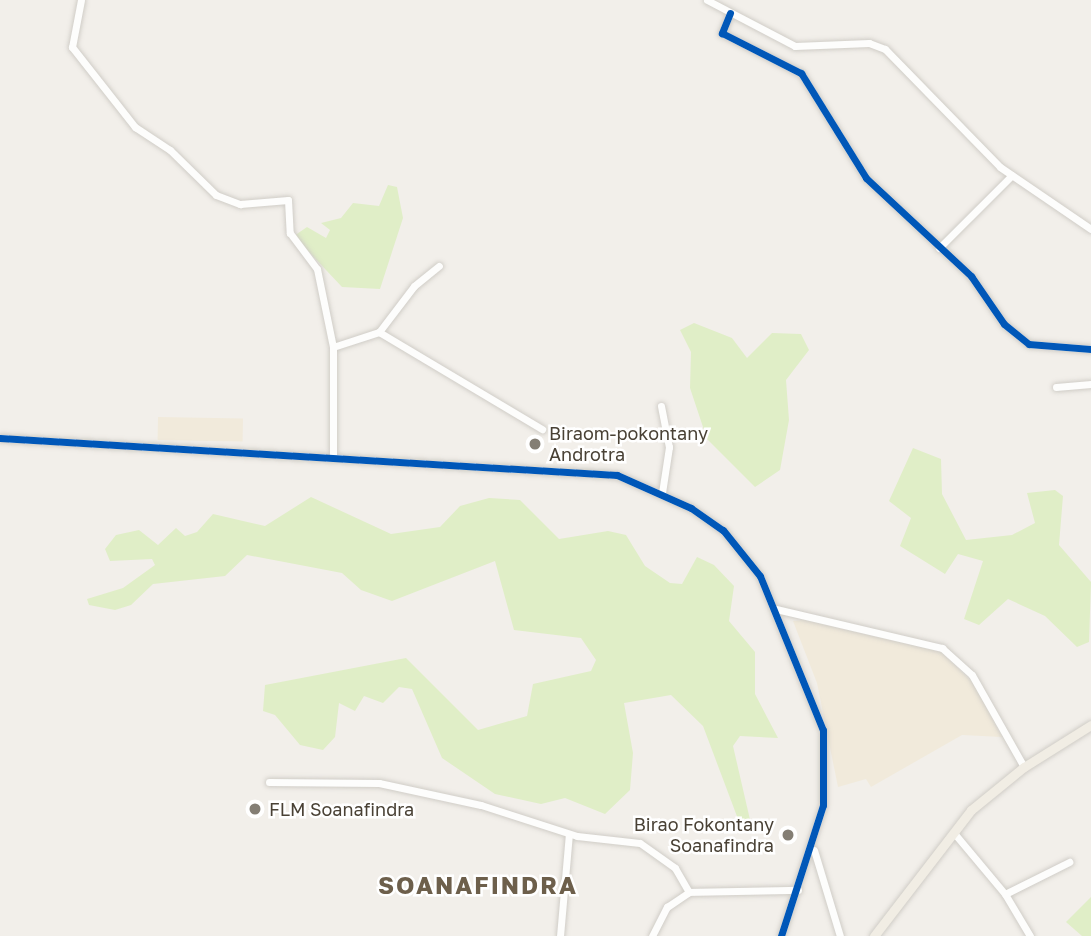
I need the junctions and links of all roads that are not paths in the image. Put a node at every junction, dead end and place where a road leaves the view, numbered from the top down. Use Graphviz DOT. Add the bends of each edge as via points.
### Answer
graph roads {
  1 [pos="80,0"];
  2 [pos="707,0"];
  3 [pos="730,13"];
  4 [pos="1012,175"];
  5 [pos="1091,229"];
  6 [pos="940,248"];
  7 [pos="439,266"];
  8 [pos="379,332"];
  9 [pos="333,346"];
  10 [pos="1091,349"];
  11 [pos="1091,384"];
  12 [pos="1056,387"];
  13 [pos="661,406"];
  14 [pos="542,429"];
  15 [pos="0,439"];
  16 [pos="333,457"];
  17 [pos="662,493"];
  18 [pos="776,609"];
  19 [pos="1091,725"];
  20 [pos="1024,767"];
  21 [pos="268,782"];
  22 [pos="954,833"];
  23 [pos="569,834"];
  24 [pos="814,848"];
  25 [pos="1069,862"];
  26 [pos="799,890"];
  27 [pos="690,892"];
  28 [pos="1006,894"];
  29 [pos="560,936"];
  30 [pos="652,936"];
  31 [pos="781,936"];
  32 [pos="840,936"];
  33 [pos="874,936"];
  34 [pos="1030,936"];
  1 -- 9 [label="street" via="72,47 135,127 170,150 216,195 240,204 288,201 290,233 317,269"];
  2 -- 3 [label="street"];
  3 -- 4 [label="street" via="795,46 869,43 885,49"];
  3 -- 6 [label="street" via="722,33 801,73 866,178"];
  4 -- 5 [label="street"];
  4 -- 6 [label="street"];
  6 -- 10 [label="street" via="971,276 1004,324 1029,344"];
  7 -- 8 [label="street" via="414,286"];
  8 -- 9 [label="street"];
  8 -- 14 [label="street"];
  9 -- 16 [label="street"];
  11 -- 12 [label="street"];
  13 -- 17 [label="street" via="669,447"];
  15 -- 16 [label="street"];
  16 -- 17 [label="street" via="617,475"];
  17 -- 18 [label="street" via="723,530 743,551"];
  18 -- 20 [label="street" via="942,648 972,676"];
  18 -- 24 [label="street" via="823,730 827,773"];
  19 -- 20 [label="main road"];
  20 -- 22 [label="main road"];
  21 -- 23 [label="street" via="379,783 481,805"];
  22 -- 28 [label="street"];
  22 -- 33 [label="main road"];
  23 -- 27 [label="street" via="640,843 675,868"];
  23 -- 29 [label="street"];
  24 -- 26 [label="street"];
  24 -- 32 [label="street"];
  25 -- 28 [label="street"];
  26 -- 27 [label="street"];
  26 -- 31 [label="street"];
  27 -- 30 [label="street" via="667,907"];
  28 -- 34 [label="street"];
}
